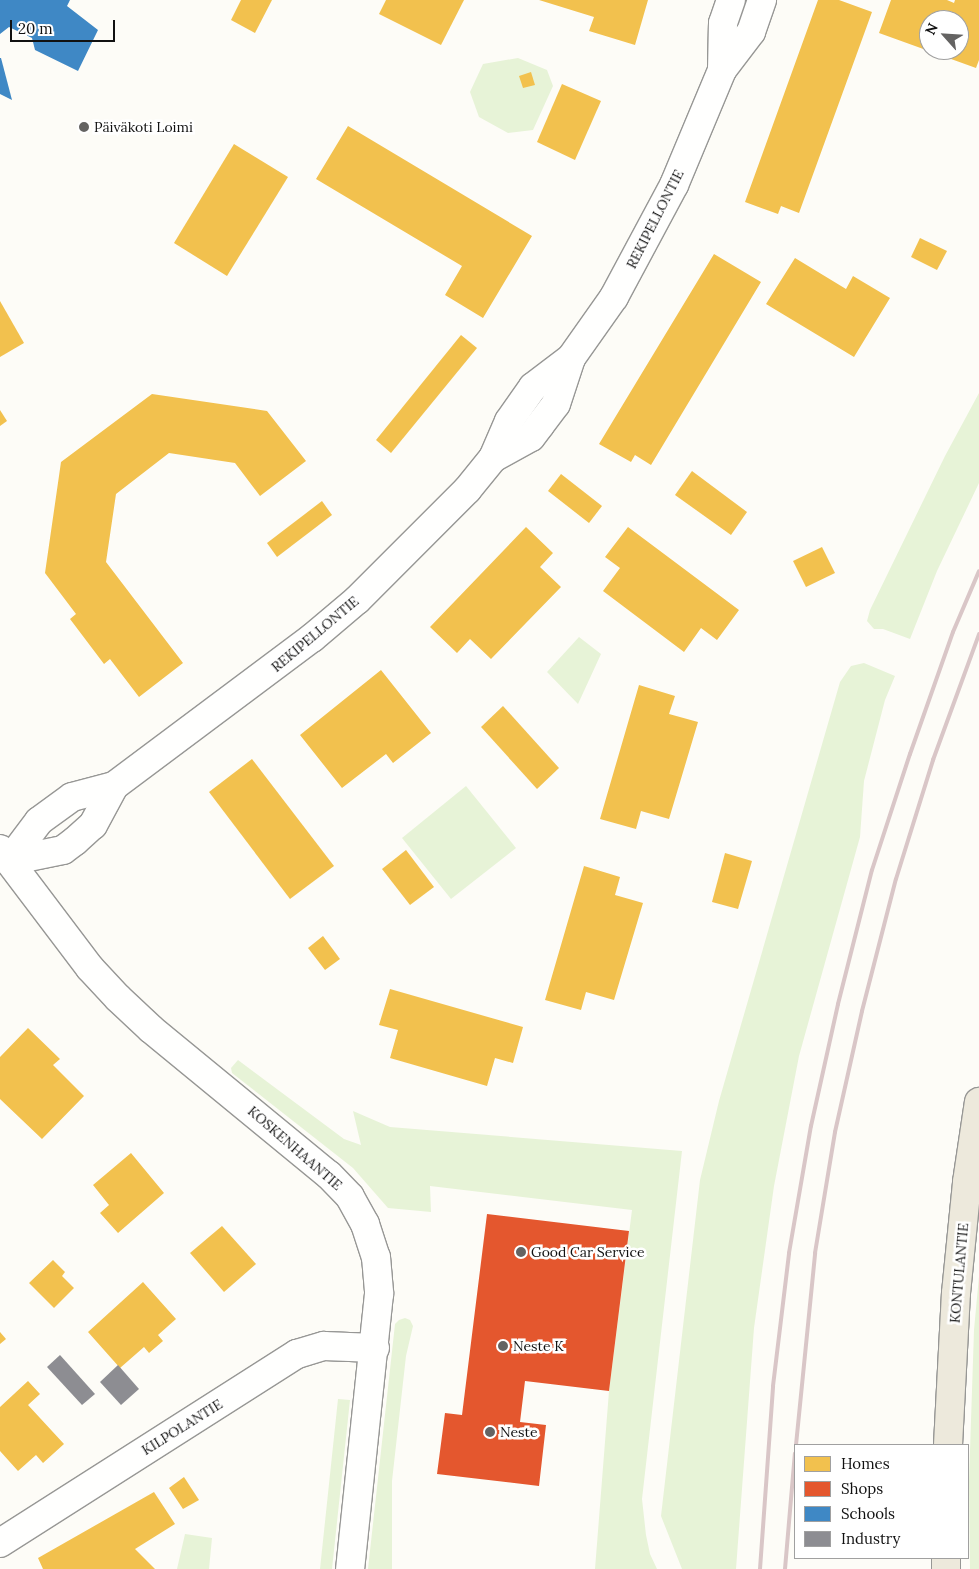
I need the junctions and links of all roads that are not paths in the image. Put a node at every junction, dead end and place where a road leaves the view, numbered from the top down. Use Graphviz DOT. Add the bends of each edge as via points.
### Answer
graph roads {
  1 [pos="731,0"];
  2 [pos="762,0"];
  3 [pos="722,70"];
  4 [pos="114,786"];
  5 [pos="4,855"];
  6 [pos="979,1102"];
  7 [pos="375,1348"];
  8 [pos="948,1444"];
  9 [pos="0,1543"];
  10 [pos="350,1569"];
  1 -- 3 [label="street, REKIPELLONTIE" via="723,23"];
  2 -- 3 [label="street, REKIPELLONTIE" via="751,32"];
  3 -- 4 [label="street, REKIPELLONTIE" via="674,184 614,298 571,358 533,388 509,421 492,458 467,490 357,600 263,678"];
  4 -- 5 [label="street, REKIPELLONTIE" via="72,797 39,821"];
  4 -- 5 [label="street, REKIPELLONTIE" via="93,825 63,850"];
  5 -- 7 [label="street, KOSKENHAANTIE" via="90,968 118,998 151,1029 305,1153 350,1198 365,1224 376,1257 379,1294"];
  6 -- 8 [label="main road, KONTULANTIE" via="956,1293"];
  7 -- 9 [label="street, KILPOLANTIE" via="324,1346 297,1354"];
  7 -- 10 [label="street, KOSKENHAANTIE"];
}
